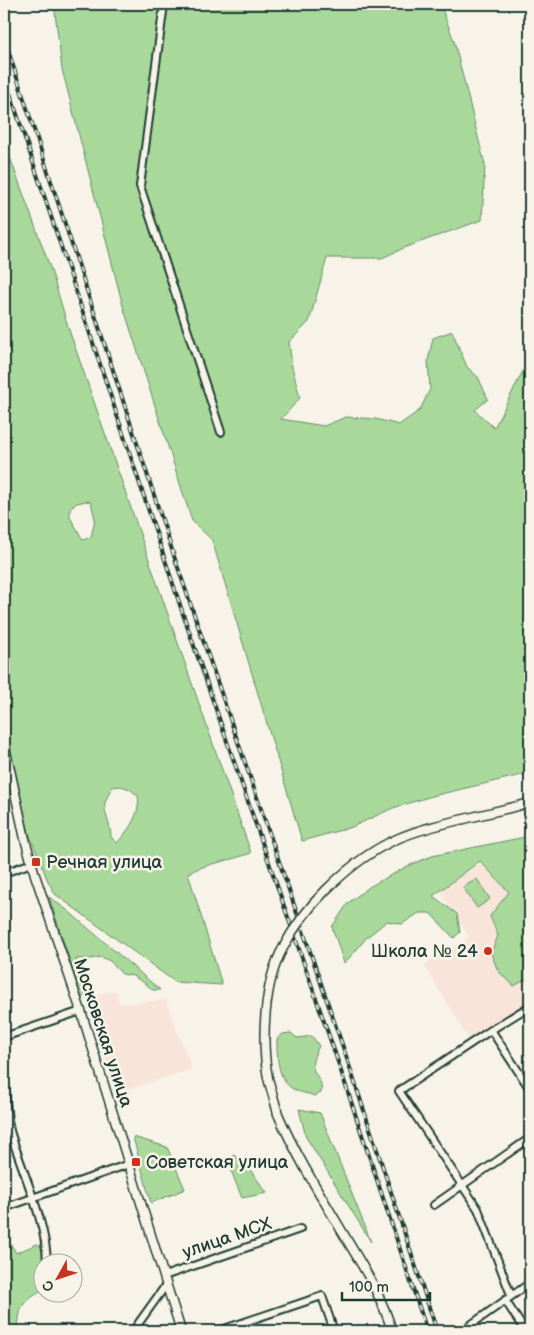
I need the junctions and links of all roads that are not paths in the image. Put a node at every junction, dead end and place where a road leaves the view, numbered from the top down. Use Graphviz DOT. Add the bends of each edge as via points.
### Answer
graph roads {
  1 [pos="164,4"];
  2 [pos="221,432"];
  3 [pos="4,742"];
  4 [pos="530,804"];
  5 [pos="32,863"];
  6 [pos="4,873"];
  7 [pos="530,1006"];
  8 [pos="81,1011"];
  9 [pos="492,1030"];
  10 [pos="4,1037"];
  11 [pos="4,1069"];
  12 [pos="530,1089"];
  13 [pos="530,1138"];
  14 [pos="129,1164"];
  15 [pos="463,1185"];
  16 [pos="32,1197"];
  17 [pos="434,1205"];
  18 [pos="4,1208"];
  19 [pos="300,1229"];
  20 [pos="46,1252"];
  21 [pos="163,1274"];
  22 [pos="530,1283"];
  23 [pos="166,1285"];
  24 [pos="511,1295"];
  25 [pos="505,1300"];
  26 [pos="133,1331"];
  27 [pos="181,1331"];
  28 [pos="218,1331"];
  29 [pos="334,1331"];
  30 [pos="392,1331"];
  31 [pos="462,1331"];
  32 [pos="525,1331"];
  1 -- 2 [label="street" via="140,186"];
  3 -- 5 [label="street, Московская улица"];
  4 -- 30 [label="street, bridge" via="426,828 398,838 367,856 338,878 308,909 282,949 272,975 264,1040 268,1077 278,1114 303,1167 376,1289"];
  5 -- 6 [label="street"];
  5 -- 8 [label="street, Московская улица"];
  7 -- 9 [label="street"];
  8 -- 10 [label="street"];
  8 -- 14 [label="street, Московская улица"];
  9 -- 12 [label="street"];
  9 -- 15 [label="street" via="399,1092"];
  11 -- 16 [label="street" via="10,1131"];
  13 -- 15 [label="street"];
  14 -- 16 [label="street"];
  14 -- 21 [label="street, Московская улица"];
  15 -- 17 [label="street"];
  15 -- 24 [label="street" via="478,1209"];
  16 -- 18 [label="street"];
  16 -- 20 [label="street"];
  19 -- 21 [label="street, улица МСХ"];
  21 -- 23 [label="street, Московская улица"];
  22 -- 24 [label="street"];
  23 -- 26 [label="street"];
  23 -- 27 [label="street, Московская улица"];
  24 -- 25 [label="street"];
  25 -- 31 [label="street"];
  25 -- 32 [label="street"];
  28 -- 29 [label="street" via="322,1296"];
}
